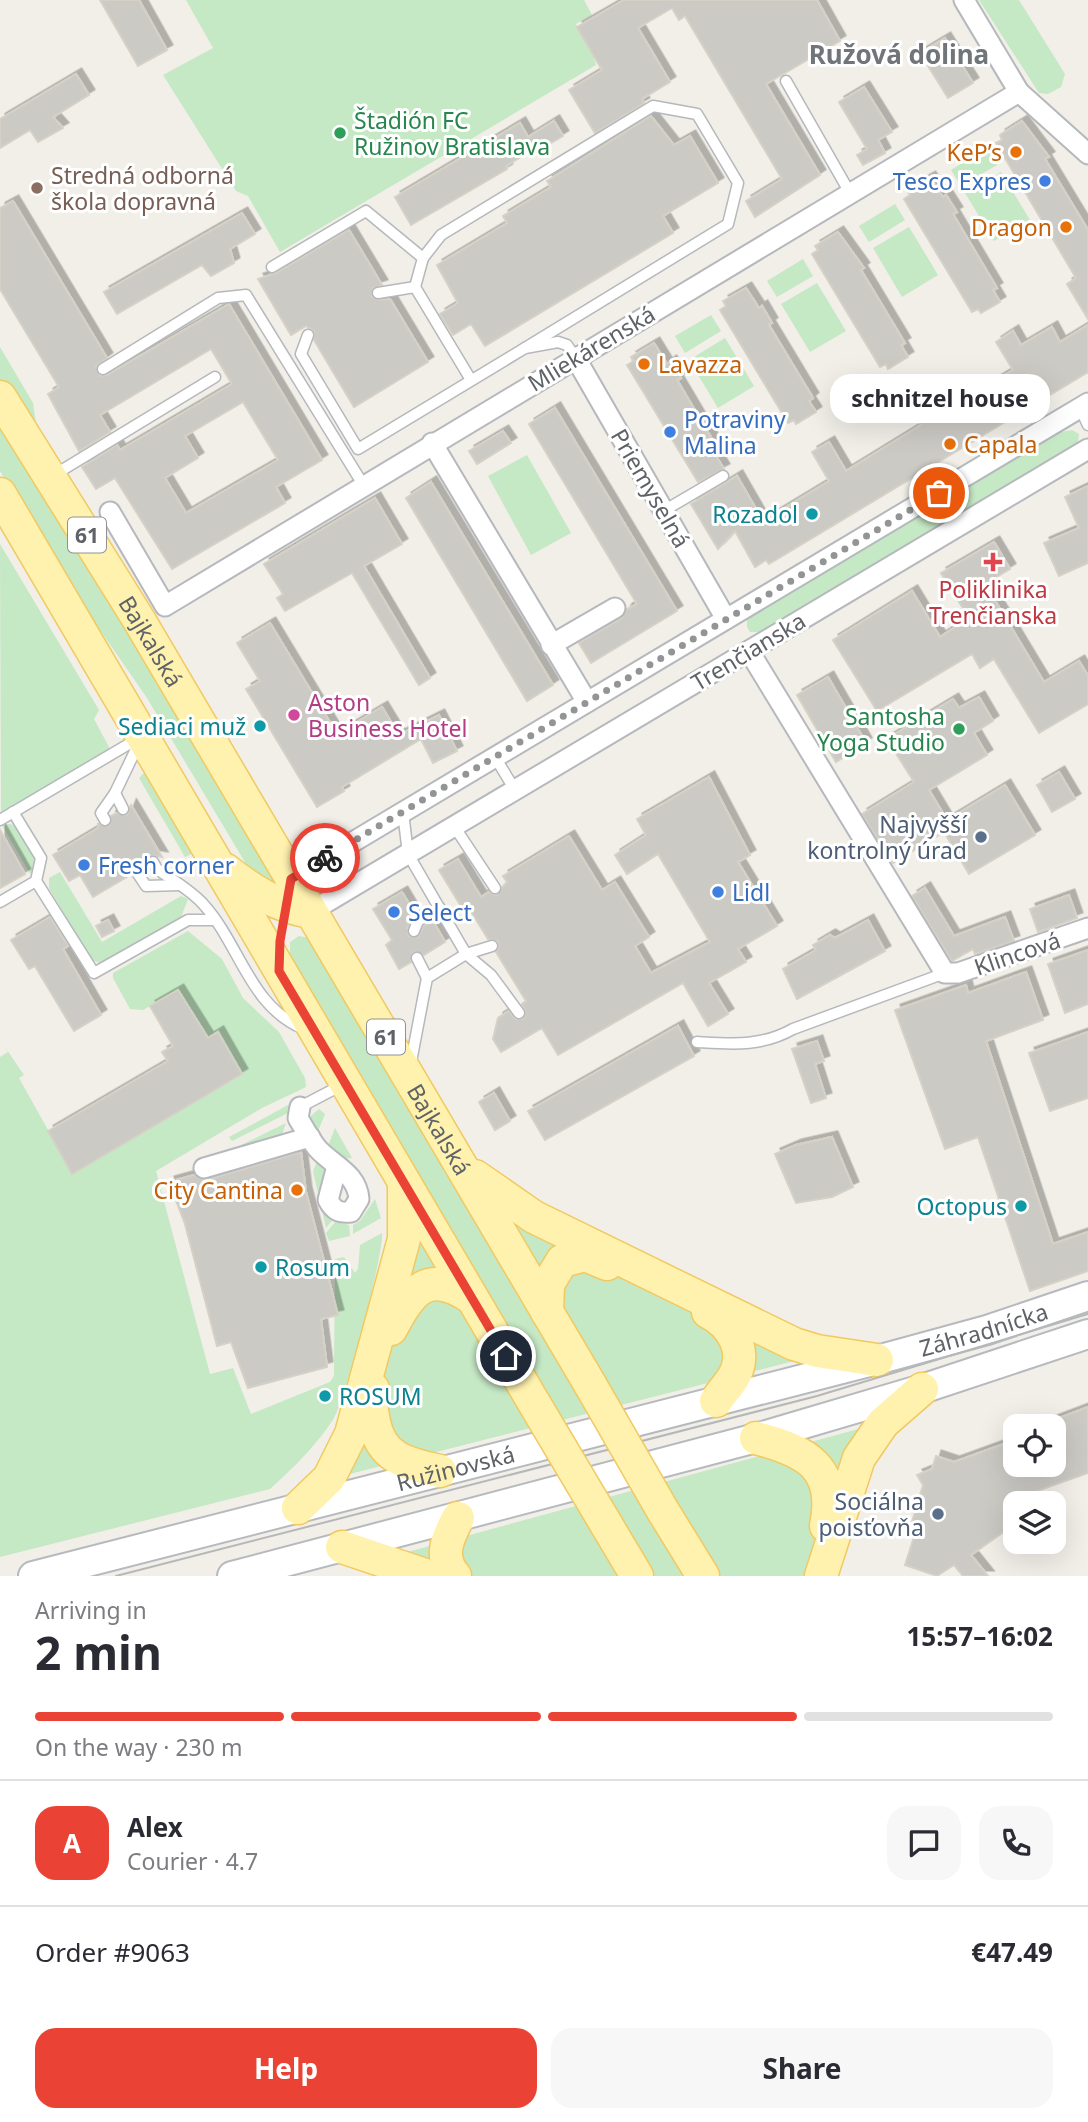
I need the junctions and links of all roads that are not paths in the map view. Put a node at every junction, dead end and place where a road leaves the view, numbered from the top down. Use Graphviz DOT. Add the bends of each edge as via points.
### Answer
graph roads {
  1 [pos="964,0"];
  2 [pos="786,81"];
  3 [pos="1019,92"];
  4 [pos="1088,154"];
  5 [pos="850,193"];
  6 [pos="423,258"];
  7 [pos="272,267"];
  8 [pos="415,287"];
  9 [pos="378,293"];
  10 [pos="308,335"];
  11 [pos="525,348"];
  12 [pos="575,357"];
  13 [pos="103,369"];
  14 [pos="215,377"];
  15 [pos="471,380"];
  16 [pos="0,397"];
  17 [pos="1085,412"];
  18 [pos="432,443"];
  19 [pos="1088,449"];
  20 [pos="723,476"];
  21 [pos="50,477"];
  22 [pos="363,485"];
  23 [pos="0,494"];
  24 [pos="665,510"];
  25 [pos="110,512"];
  26 [pos="615,608"];
  27 [pos="726,619"];
  28 [pos="551,645"];
  29 [pos="748,651"];
  30 [pos="587,702"];
  31 [pos="142,736"];
  32 [pos="495,757"];
  33 [pos="515,790"];
  34 [pos="115,793"];
  35 [pos="123,809"];
  36 [pos="13,812"];
  37 [pos="403,812"];
  38 [pos="0,820"];
  39 [pos="105,820"];
  40 [pos="454,826"];
  41 [pos="408,854"];
  42 [pos="214,860"];
  43 [pos="153,862"];
  44 [pos="136,871"];
  45 [pos="36,881"];
  46 [pos="180,885"];
  47 [pos="495,888"];
  48 [pos="295,899"];
  49 [pos="0,902"];
  50 [pos="440,908"];
  51 [pos="215,920"];
  52 [pos="1088,928"];
  53 [pos="414,931"];
  54 [pos="492,946"];
  55 [pos="466,954"];
  56 [pos="417,958"];
  57 [pos="279,971"];
  58 [pos="945,974"];
  59 [pos="427,978"];
  60 [pos="519,1013"];
  61 [pos="316,1034"];
  62 [pos="697,1042"];
  63 [pos="408,1074"];
  64 [pos="345,1083"];
  65 [pos="300,1107"];
  66 [pos="310,1137"];
  67 [pos="460,1164"];
  68 [pos="337,1166"];
  69 [pos="204,1168"];
  70 [pos="404,1184"];
  71 [pos="1088,1296"];
  72 [pos="472,1298"];
  73 [pos="547,1312"];
  74 [pos="1088,1334"];
  75 [pos="877,1360"];
  76 [pos="922,1389"];
  77 [pos="716,1401"];
  78 [pos="756,1438"];
  79 [pos="440,1471"];
  80 [pos="298,1508"];
  81 [pos="458,1518"];
  82 [pos="342,1548"];
  83 [pos="33,1576"];
  84 [pos="232,1576"];
  85 [pos="428,1576"];
  86 [pos="455,1576"];
  87 [pos="637,1576"];
  88 [pos="703,1576"];
  89 [pos="813,1576"];
  90 [pos="821,1576"];
  1 -- 3 [label="street"];
  2 -- 5 [label="lane"];
  3 -- 4 [label="street"];
  3 -- 5 [label="street, Mliekárenská"];
  5 -- 12 [label="street, Mliekárenská"];
  6 -- 7 [label="lane" via="366,211"];
  6 -- 8 [label="lane"];
  6 -- 11 [label="lane" via="441,235 653,106 697,114 738,183 728,224"];
  8 -- 9 [label="lane"];
  8 -- 15 [label="lane"];
  10 -- 15 [label="lane" via="301,354 358,449"];
  11 -- 12 [label="lane" via="558,342 568,345"];
  11 -- 15 [label="lane"];
  12 -- 18 [label="street, Mliekárenská"];
  12 -- 24 [label="street, Priemyselná"];
  13 -- 22 [label="lane" via="218,298 246,295"];
  14 -- 21 [label="lane"];
  16 -- 21 [label="main road, Bajkalská / 61"];
  17 -- 27 [label="street, Trenčianska"];
  18 -- 22 [label="street, Mliekárenská"];
  18 -- 28 [label="street"];
  19 -- 29 [label="street, Trenčianska"];
  20 -- 24 [label="lane"];
  21 -- 48 [label="main road, Bajkalská / 61" via="139,620"];
  22 -- 25 [label="street, Mliekárenská" via="159,610"];
  23 -- 31 [label="main road, 61"];
  24 -- 27 [label="street, Priemyselná"];
  26 -- 28 [label="street"];
  27 -- 30 [label="street, Trenčianska"];
  28 -- 30 [label="street"];
  29 -- 33 [label="street, Trenčianska"];
  29 -- 58 [label="street"];
  30 -- 32 [label="street, Trenčianska"];
  31 -- 34 [label="lane"];
  31 -- 36 [label="lane"];
  31 -- 42 [label="main road, 61"];
  32 -- 33 [label="lane"];
  32 -- 37 [label="street, Trenčianska"];
  33 -- 40 [label="street, Trenčianska"];
  34 -- 35 [label="lane"];
  34 -- 39 [label="lane" via="101,813"];
  36 -- 38 [label="lane"];
  36 -- 45 [label="lane" via="41,858"];
  37 -- 41 [label="lane"];
  37 -- 48 [label="street, Trenčianska"];
  40 -- 41 [label="street, Trenčianska"];
  40 -- 47 [label="lane"];
  41 -- 48 [label="street, Trenčianska"];
  41 -- 50 [label="lane"];
  42 -- 48 [label="main road" via="250,888"];
  42 -- 57 [label="main road, 61"];
  43 -- 46 [label="lane"];
  44 -- 46 [label="lane" via="146,886"];
  45 -- 49 [label="lane"];
  45 -- 51 [label="lane" via="94,973 188,920"];
  46 -- 51 [label="lane" via="204,904"];
  48 -- 57 [label="main road"];
  48 -- 63 [label="main road, Bajkalská / 61"];
  50 -- 53 [label="lane" via="418,921"];
  50 -- 55 [label="lane"];
  51 -- 61 [label="lane" via="259,994 288,1022"];
  52 -- 58 [label="street, Klincová"];
  54 -- 55 [label="lane"];
  55 -- 59 [label="lane"];
  55 -- 60 [label="lane" via="492,975"];
  56 -- 59 [label="lane"];
  57 -- 61 [label="main road, 61"];
  58 -- 62 [label="lane" via="776,1039 753,1045"];
  59 -- 63 [label="lane"];
  61 -- 64 [label="main road, 61"];
  63 -- 67 [label="main road, Bajkalská / 61"];
  64 -- 65 [label="lane"];
  64 -- 70 [label="main road, 61"];
  65 -- 66 [label="street" via="298,1118"];
  66 -- 68 [label="street"];
  66 -- 69 [label="street"];
  67 -- 73 [label="main road, Bajkalská / 61"];
  67 -- 75 [label="main road" via="534,1217 794,1343"];
  70 -- 72 [label="main road, 61"];
  70 -- 80 [label="main road" via="404,1239 351,1434 329,1478"];
  71 -- 75 [label="street, Záhradnícka"];
  72 -- 79 [label="main road" via="440,1284 422,1287 410,1296 391,1330 371,1395 383,1448 401,1462"];
  72 -- 87 [label="main road, 61, bridge"];
  73 -- 77 [label="main road" via="548,1284 555,1269 568,1257 585,1255 721,1319 736,1340 739,1363"];
  73 -- 88 [label="main road, Bajkalská / 61, bridge"];
  74 -- 76 [label="street, Záhradnícka"];
  75 -- 77 [label="street, Ružinovská"];
  76 -- 78 [label="street"];
  76 -- 90 [label="main road" via="883,1423 859,1458"];
  77 -- 79 [label="street, Ružinovská"];
  78 -- 81 [label="street"];
  78 -- 89 [label="main road" via="807,1456 823,1477 829,1511"];
  79 -- 80 [label="street, Ružinovská"];
  80 -- 83 [label="street, Ružinovská"];
  81 -- 82 [label="street"];
  81 -- 86 [label="main road" via="446,1550"];
  82 -- 84 [label="street"];
  82 -- 85 [label="main road"];
}
